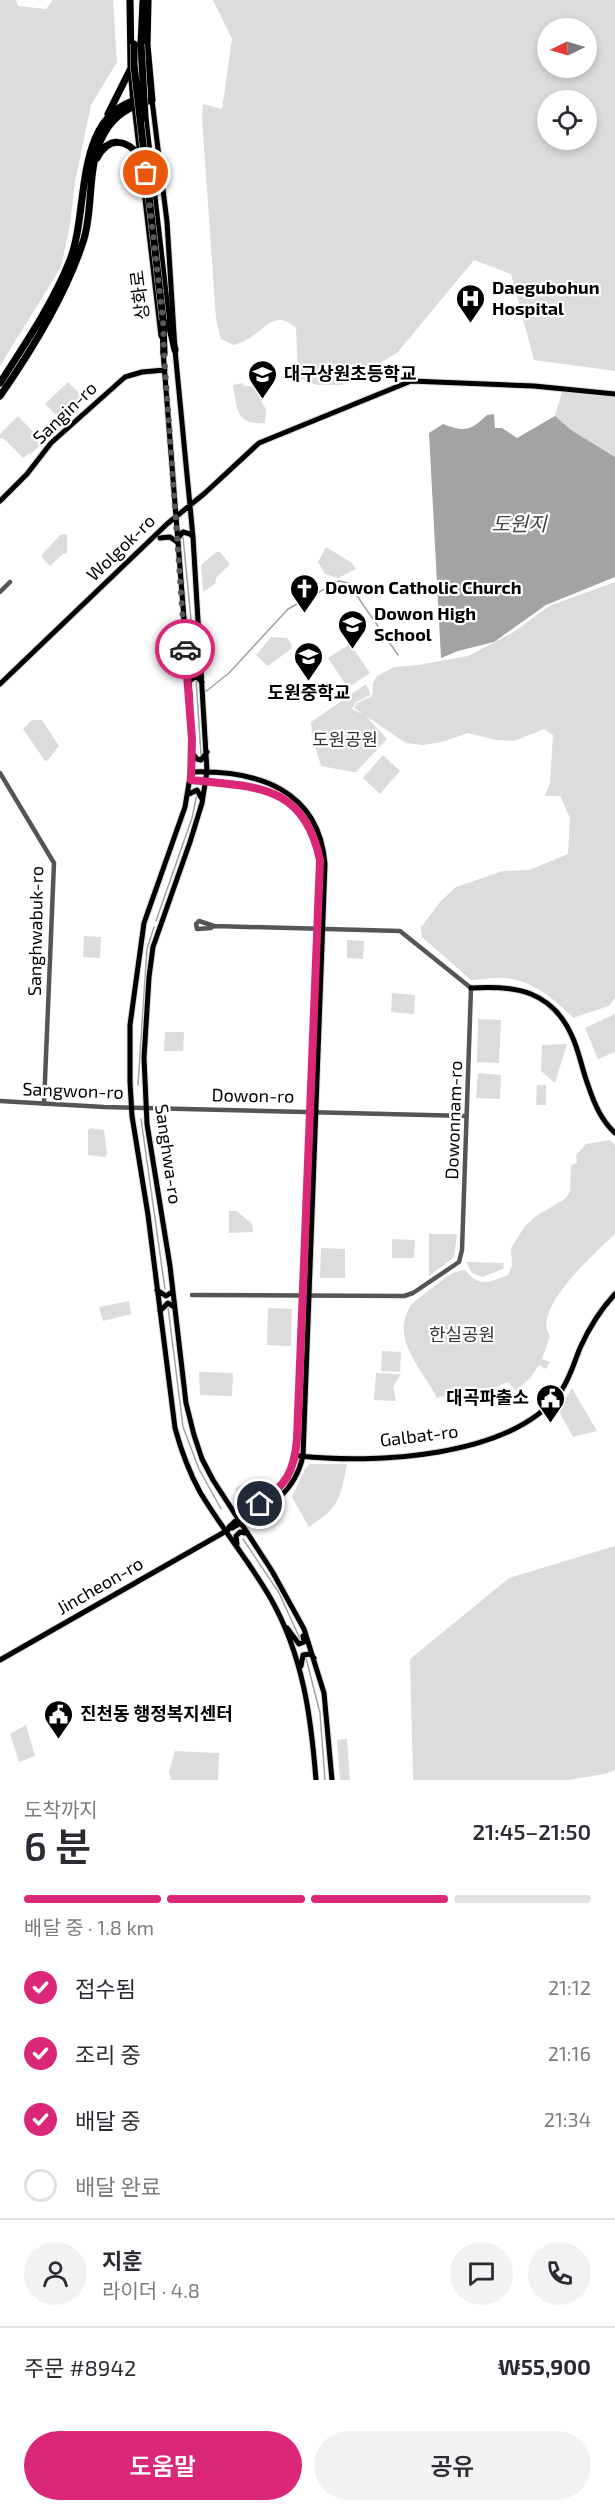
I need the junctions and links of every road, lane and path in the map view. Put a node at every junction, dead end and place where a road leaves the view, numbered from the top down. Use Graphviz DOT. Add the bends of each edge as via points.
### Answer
graph roads {
  1 [pos="130,0"];
  2 [pos="135,0"];
  3 [pos="146,0"];
  4 [pos="137,44"];
  5 [pos="147,65"];
  6 [pos="131,67"];
  7 [pos="149,77"];
  8 [pos="132,81"];
  9 [pos="152,98"];
  10 [pos="134,103"];
  11 [pos="102,127"];
  12 [pos="140,156"];
  13 [pos="93,174"];
  14 [pos="166,320"];
  15 [pos="176,350"];
  16 [pos="164,354"];
  17 [pos="165,370"];
  18 [pos="0,383"];
  19 [pos="615,394"];
  20 [pos="0,396"];
  21 [pos="186,458"];
  22 [pos="171,459"];
  23 [pos="0,501"];
  24 [pos="190,506"];
  25 [pos="176,516"];
  26 [pos="193,537"];
  27 [pos="160,538"];
  28 [pos="177,541"];
  29 [pos="10,582"];
  30 [pos="0,592"];
  31 [pos="188,682"];
  32 [pos="0,684"];
  33 [pos="203,684"];
  34 [pos="207,752"];
  35 [pos="192,753"];
  36 [pos="207,771"];
  37 [pos="191,772"];
  38 [pos="0,773"];
  39 [pos="191,780"];
  40 [pos="206,782"];
  41 [pos="188,796"];
  42 [pos="202,801"];
  43 [pos="214,926"];
  44 [pos="320,927"];
  45 [pos="471,988"];
  46 [pos="130,1082"];
  47 [pos="144,1084"];
  48 [pos="0,1101"];
  49 [pos="44,1104"];
  50 [pos="145,1106"];
  51 [pos="131,1107"];
  52 [pos="314,1111"];
  53 [pos="467,1116"];
  54 [pos="147,1122"];
  55 [pos="134,1124"];
  56 [pos="615,1133"];
  57 [pos="157,1290"];
  58 [pos="172,1290"];
  59 [pos="615,1294"];
  60 [pos="192,1295"];
  61 [pos="307,1296"];
  62 [pos="174,1308"];
  63 [pos="160,1311"];
  64 [pos="299,1456"];
  65 [pos="238,1521"];
  66 [pos="232,1528"];
  67 [pos="225,1531"];
  68 [pos="245,1533"];
  69 [pos="240,1551"];
  70 [pos="298,1617"];
  71 [pos="285,1628"];
  72 [pos="315,1659"];
  73 [pos="0,1660"];
  74 [pos="300,1671"];
  75 [pos="316,1780"];
  76 [pos="332,1780"];
  1 -- 6 [label="highway"];
  2 -- 4 [label="highway"];
  3 -- 4 [label="highway"];
  3 -- 5 [label="highway"];
  4 -- 14 [label="highway, bridge" via="139,110"];
  5 -- 6 [label="highway" via="138,53"];
  5 -- 7 [label="highway"];
  6 -- 8 [label="highway"];
  6 -- 11 [label="highway"];
  7 -- 8 [label="highway" via="144,85"];
  7 -- 9 [label="highway"];
  8 -- 10 [label="highway"];
  9 -- 10 [label="highway"];
  9 -- 15 [label="main road, 상화로" via="167,222"];
  10 -- 11 [label="highway" via="118,107"];
  10 -- 12 [label="main road, 상화로"];
  10 -- 13 [label="highway" via="115,117 105,132 95,156"];
  11 -- 18 [label="highway" via="88,162 71,258"];
  12 -- 13 [label="highway" via="126,143 112,144 101,150"];
  12 -- 16 [label="main road, 상화로"];
  13 -- 20 [label="highway" via="84,237 73,267 42,330"];
  14 -- 15 [label="highway"];
  14 -- 16 [label="highway"];
  15 -- 21 [label="main road, 상화로"];
  16 -- 17 [label="main road, 상화로"];
  17 -- 22 [label="main road, 상화로"];
  17 -- 23 [label="main road, Sangin-ro" via="125,377 51,443"];
  19 -- 24 [label="main road, Wolgok-ro" via="411,381 259,443"];
  21 -- 22 [label="main road" via="180,465"];
  21 -- 24 [label="main road, 상화로"];
  22 -- 25 [label="main road, 상화로"];
  24 -- 25 [label="main road, Wolgok-ro"];
  24 -- 26 [label="main road, Sanghwa-ro"];
  25 -- 28 [label="main road, Sanghwa-ro"];
  25 -- 32 [label="main road, Wolgok-ro"];
  26 -- 28 [label="main road" via="183,532"];
  26 -- 33 [label="main road, Sanghwa-ro"];
  27 -- 28 [label="main road"];
  28 -- 31 [label="main road, Sanghwa-ro"];
  29 -- 30 [label="street"];
  31 -- 33 [label="main road" via="196,676"];
  31 -- 35 [label="main road, Sanghwa-ro"];
  33 -- 34 [label="main road, Sanghwa-ro"];
  34 -- 35 [label="main road" via="201,760"];
  34 -- 36 [label="main road, Sanghwa-ro"];
  35 -- 37 [label="main road, Sanghwa-ro"];
  36 -- 37 [label="main road"];
  36 -- 40 [label="main road, Sanghwa-ro"];
  36 -- 44 [label="main road" via="251,776 275,784 310,816 324,849"];
  37 -- 39 [label="main road, Sanghwa-ro"];
  38 -- 49 [label="street, Sanghwabuk-ro" via="54,863"];
  39 -- 40 [label="main road"];
  39 -- 41 [label="main road, Sanghwa-ro"];
  40 -- 42 [label="main road, Sanghwa-ro"];
  40 -- 44 [label="main road" via="237,783 266,790 285,800 303,817 320,860"];
  41 -- 42 [label="main road" via="197,790"];
  41 -- 46 [label="main road, Sanghwa-ro" via="144,923 130,1025"];
  42 -- 47 [label="main road, Sanghwa-ro" via="153,947"];
  43 -- 44 [label="street"];
  44 -- 45 [label="street" via="400,931"];
  44 -- 52 [label="main road"];
  45 -- 53 [label="street, Dowonnam-ro"];
  45 -- 56 [label="main road" via="517,988 538,997 556,1012 573,1038 599,1112"];
  46 -- 47 [label="main road" via="136,1089"];
  46 -- 51 [label="main road, Sanghwa-ro"];
  47 -- 50 [label="main road, Sanghwa-ro"];
  48 -- 49 [label="street, Sangwon-ro"];
  49 -- 51 [label="street, Sangwon-ro"];
  50 -- 51 [label="street, Sangwon-ro"];
  50 -- 52 [label="street, Dowon-ro"];
  50 -- 54 [label="main road, Sanghwa-ro"];
  51 -- 55 [label="main road, Sanghwa-ro"];
  52 -- 53 [label="street, Dowon-ro"];
  52 -- 61 [label="main road"];
  53 -- 61 [label="street, Dowonnam-ro" via="459,1262 404,1296"];
  54 -- 55 [label="main road" via="140,1115"];
  54 -- 58 [label="main road, Sanghwa-ro"];
  55 -- 57 [label="main road, Sanghwa-ro"];
  57 -- 58 [label="main road" via="166,1296"];
  57 -- 63 [label="main road, Sanghwa-ro"];
  58 -- 62 [label="main road, Sanghwa-ro"];
  59 -- 64 [label="main road, Galbat-ro" via="596,1317 560,1393 531,1420 497,1437 445,1452 345,1458"];
  60 -- 61 [label="street"];
  61 -- 64 [label="main road"];
  62 -- 63 [label="main road" via="168,1303"];
  62 -- 65 [label="main road, Sanghwa-ro" via="194,1435 202,1459"];
  63 -- 67 [label="main road, Sanghwa-ro" via="177,1437 199,1490"];
  64 -- 65 [label="main road" via="297,1475 285,1494"];
  65 -- 66 [label="main road"];
  65 -- 67 [label="main road"];
  65 -- 68 [label="main road, Sanghwa-ro"];
  66 -- 67 [label="main road"];
  66 -- 68 [label="main road"];
  67 -- 69 [label="main road, Sanghwa-ro"];
  67 -- 73 [label="main road, Jincheon-ro"];
  68 -- 69 [label="main road" via="236,1536"];
  68 -- 70 [label="main road, Sanghwa-ro"];
  69 -- 71 [label="main road, Sanghwa-ro" via="271,1598"];
  70 -- 71 [label="main road" via="302,1643 297,1643"];
  70 -- 72 [label="main road, Sanghwa-ro"];
  71 -- 74 [label="main road, Sanghwa-ro"];
  72 -- 74 [label="main road" via="310,1654 303,1655"];
  72 -- 76 [label="main road, Sanghwa-ro" via="324,1693"];
  74 -- 75 [label="main road, Sanghwa-ro" via="308,1703"];
}
